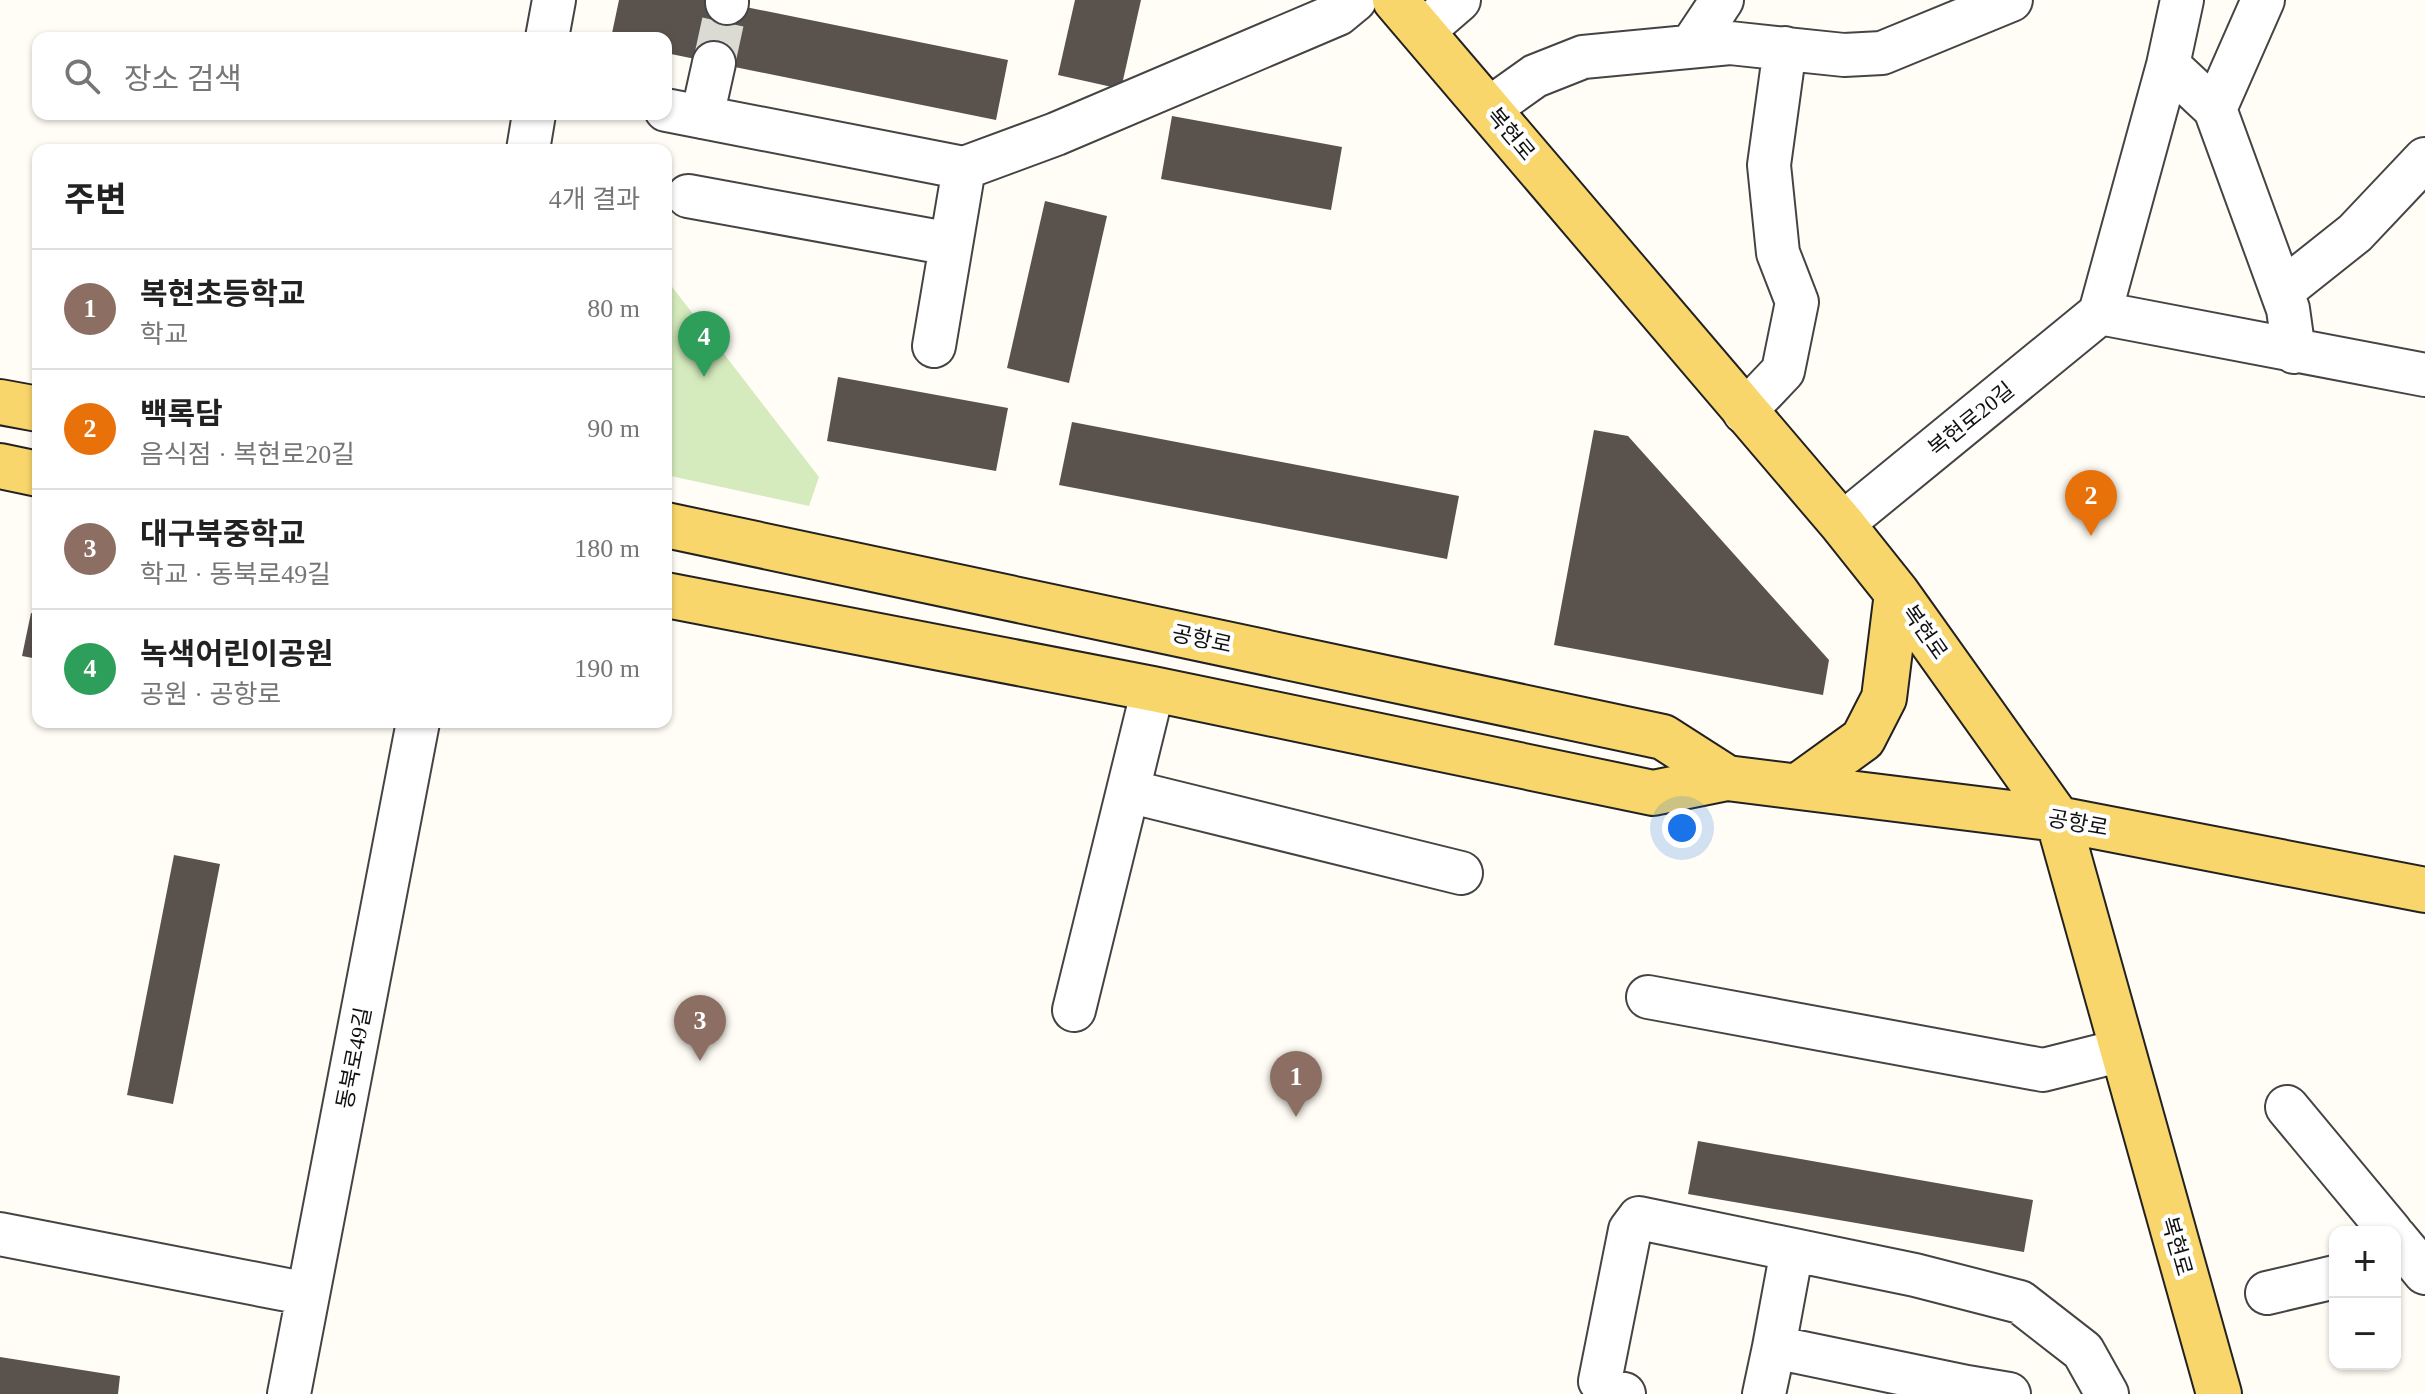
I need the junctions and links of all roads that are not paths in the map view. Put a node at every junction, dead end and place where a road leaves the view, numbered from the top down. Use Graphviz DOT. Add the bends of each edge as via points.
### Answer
graph roads {
  1 [pos="554,0"];
  2 [pos="1355,0"];
  3 [pos="1459,0"];
  4 [pos="1722,0"];
  5 [pos="2011,0"];
  6 [pos="2182,0"];
  7 [pos="2263,0"];
  8 [pos="1408,16"];
  9 [pos="548,32"];
  10 [pos="1692,45"];
  11 [pos="1785,48"];
  12 [pos="714,63"];
  13 [pos="2168,65"];
  14 [pos="1490,108"];
  15 [pos="2215,109"];
  16 [pos="684,113"];
  17 [pos="533,120"];
  18 [pos="529,144"];
  19 [pos="2425,159"];
  20 [pos="964,168"];
  21 [pos="688,196"];
  22 [pos="951,244"];
  23 [pos="2282,291"];
  24 [pos="2100,313"];
  25 [pos="934,346"];
  26 [pos="2304,354"];
  27 [pos="2425,375"];
  28 [pos="0,402"];
  29 [pos="32,408"];
  30 [pos="1744,412"];
  31 [pos="0,466"];
  32 [pos="32,473"];
  33 [pos="1842,524"];
  34 [pos="672,526"];
  35 [pos="1897,593"];
  36 [pos="672,596"];
  37 [pos="1153,689"];
  38 [pos="417,728"];
  39 [pos="1727,778"];
  40 [pos="1798,786"];
  41 [pos="1128,791"];
  42 [pos="2058,819"];
  43 [pos="1461,873"];
  44 [pos="2425,890"];
  45 [pos="1648,997"];
  46 [pos="1074,1010"];
  47 [pos="2123,1050"];
  48 [pos="2287,1107"];
  49 [pos="0,1234"];
  50 [pos="1792,1250"];
  51 [pos="2404,1253"];
  52 [pos="2329,1278"];
  53 [pos="2267,1293"];
  54 [pos="308,1294"];
  55 [pos="1774,1347"];
  56 [pos="1966,1391"];
  57 [pos="289,1394"];
  58 [pos="1624,1394"];
  59 [pos="1764,1394"];
  60 [pos="2009,1394"];
  61 [pos="2107,1394"];
  62 [pos="2219,1394"];
  1 -- 9 [label="street"];
  2 -- 20 [label="street" via="1338,14"];
  3 -- 8 [label="street"];
  4 -- 10 [label="street"];
  5 -- 11 [label="street" via="1882,53"];
  6 -- 13 [label="street"];
  7 -- 15 [label="street"];
  8 -- 14 [label="main road, 복현로"];
  10 -- 11 [label="street"];
  10 -- 14 [label="street" via="1583,57 1535,76"];
  11 -- 30 [label="street" via="1769,165 1778,253 1797,302 1783,371"];
  12 -- 16 [label="street"];
  13 -- 15 [label="street"];
  13 -- 24 [label="street"];
  14 -- 30 [label="main road, 복현로"];
  15 -- 23 [label="street"];
  16 -- 20 [label="street"];
  17 -- 18 [label="street"];
  19 -- 23 [label="street" via="2355,233"];
  20 -- 22 [label="street"];
  21 -- 22 [label="street"];
  22 -- 25 [label="street"];
  23 -- 26 [label="street"];
  24 -- 26 [label="street"];
  24 -- 33 [label="street, 복현로20길"];
  26 -- 27 [label="street"];
  28 -- 29 [label="main road"];
  30 -- 33 [label="main road, 복현로"];
  31 -- 32 [label="main road"];
  33 -- 35 [label="main road, 복현로"];
  34 -- 39 [label="main road, 공항로" via="1663,737"];
  35 -- 40 [label="main road" via="1884,698 1863,739"];
  35 -- 42 [label="main road, 복현로"];
  36 -- 37 [label="main road, 공항로"];
  37 -- 39 [label="main road, 공항로" via="1653,793"];
  37 -- 41 [label="street"];
  38 -- 54 [label="street, 동북로49길"];
  39 -- 40 [label="main road, 공항로"];
  40 -- 42 [label="main road, 공항로"];
  41 -- 43 [label="street"];
  41 -- 46 [label="street"];
  42 -- 44 [label="main road, 공항로"];
  42 -- 47 [label="main road, 복현로"];
  45 -- 47 [label="street" via="2043,1070"];
  47 -- 62 [label="main road, 복현로"];
  48 -- 51 [label="street"];
  49 -- 54 [label="street"];
  50 -- 55 [label="street"];
  50 -- 58 [label="street" via="1639,1218 1630,1230 1600,1381 1610,1391"];
  50 -- 61 [label="street" via="2020,1302 2083,1351"];
  52 -- 53 [label="street"];
  54 -- 57 [label="street, 동북로49길"];
  55 -- 56 [label="street"];
  55 -- 59 [label="street"];
  56 -- 60 [label="street"];
}
